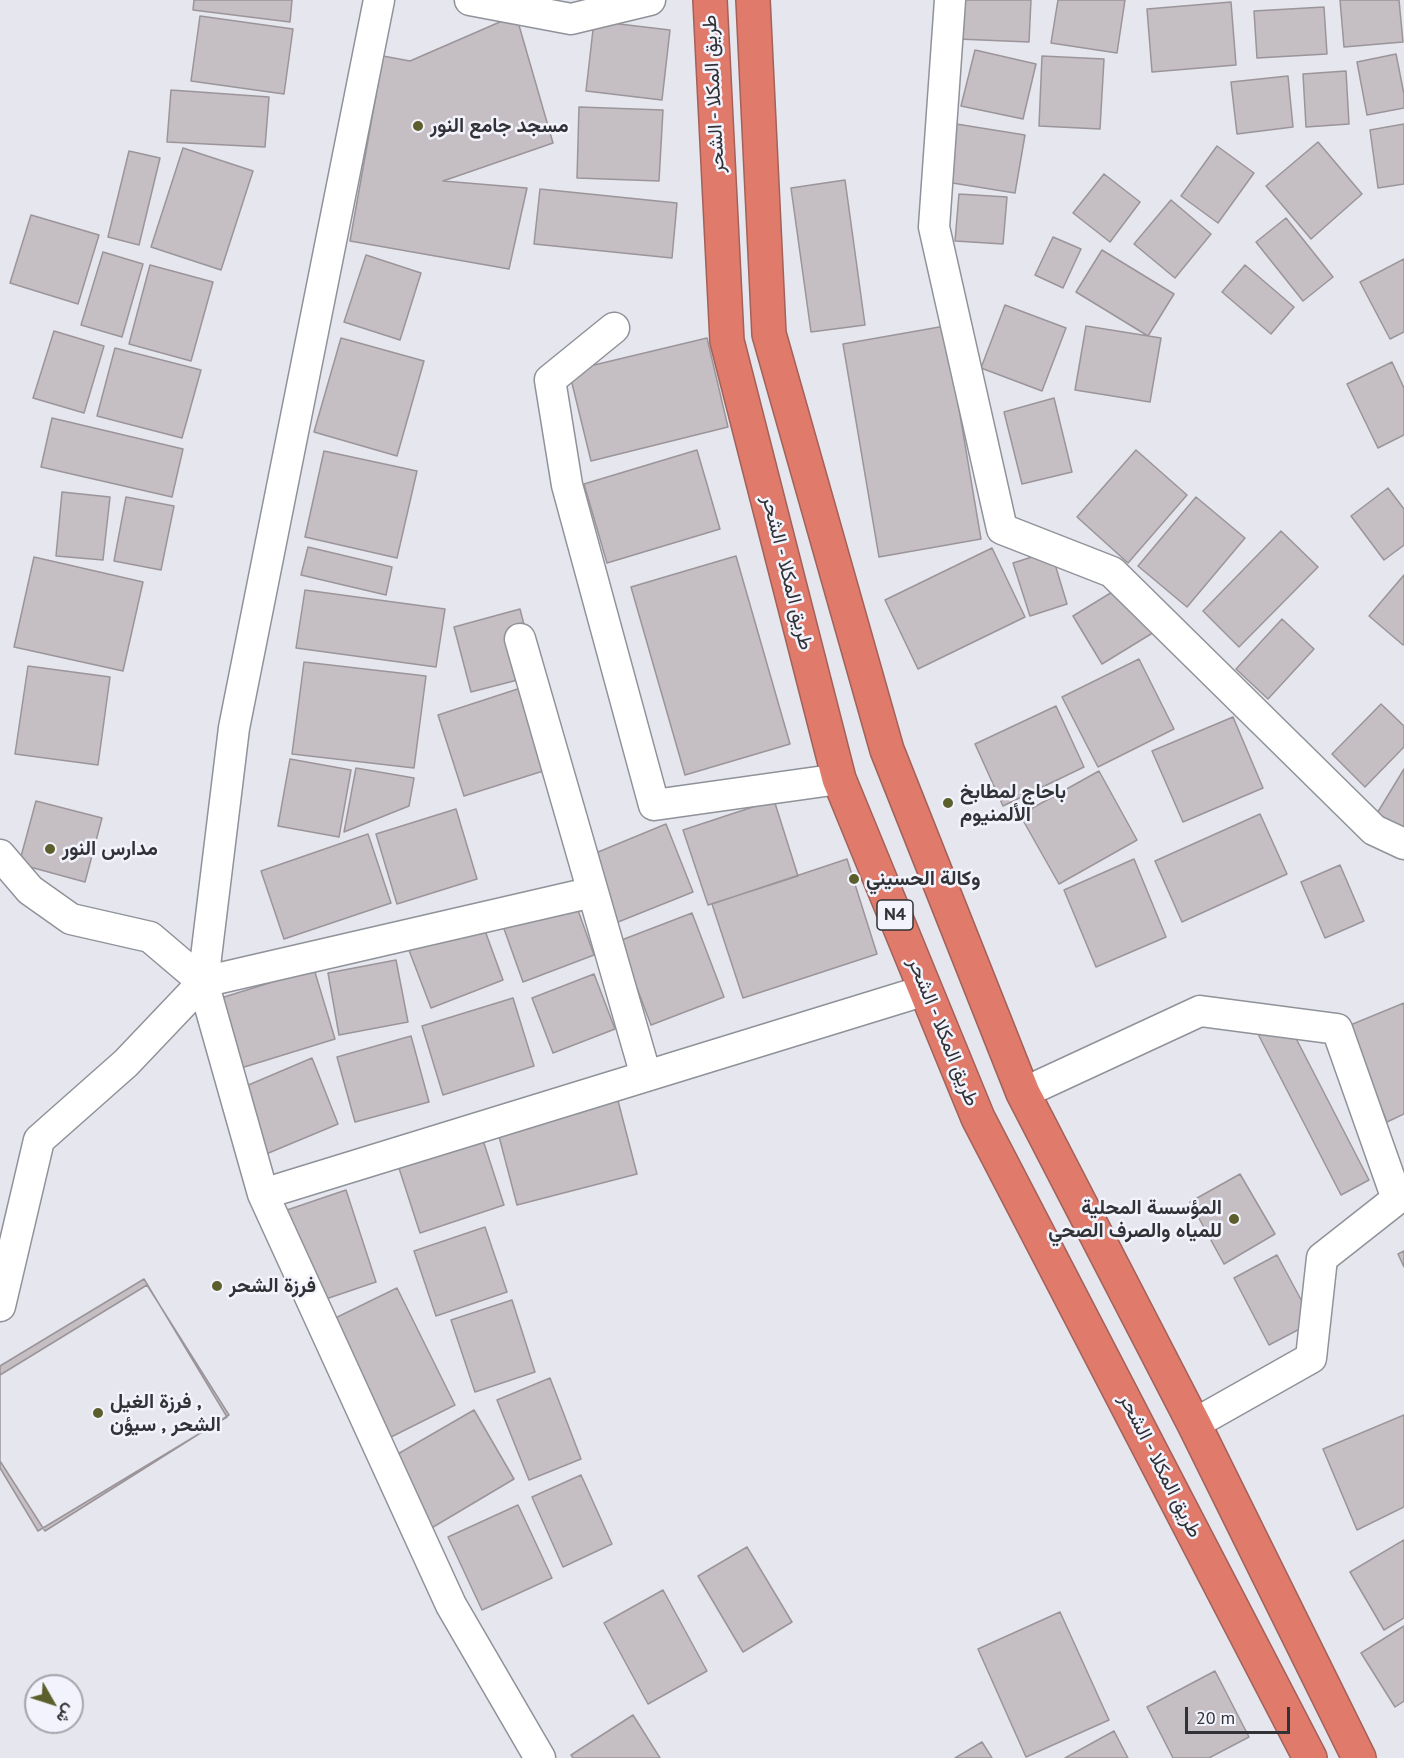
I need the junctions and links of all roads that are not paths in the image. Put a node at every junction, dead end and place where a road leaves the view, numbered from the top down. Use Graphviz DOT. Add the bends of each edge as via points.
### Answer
graph roads {
  1 [pos="379,0"];
  2 [pos="470,0"];
  3 [pos="650,0"];
  4 [pos="710,0"];
  5 [pos="753,0"];
  6 [pos="950,0"];
  7 [pos="614,328"];
  8 [pos="520,639"];
  9 [pos="839,779"];
  10 [pos="1404,844"];
  11 [pos="0,855"];
  12 [pos="593,892"];
  13 [pos="203,982"];
  14 [pos="926,990"];
  15 [pos="646,1076"];
  16 [pos="1023,1093"];
  17 [pos="978,1118"];
  18 [pos="263,1194"];
  19 [pos="0,1306"];
  20 [pos="1194,1424"];
  21 [pos="540,1758"];
  22 [pos="1311,1758"];
  23 [pos="1359,1758"];
  1 -- 13 [label="street" via="234,728"];
  2 -- 3 [label="street" via="571,18"];
  4 -- 9 [label="highway, طريق المكلا - الشحر / N4" via="727,341"];
  5 -- 16 [label="highway" via="769,334 886,750"];
  6 -- 10 [label="street" via="934,227 1002,530 1112,572 1374,830"];
  7 -- 9 [label="street" via="550,380 567,485 654,805"];
  8 -- 12 [label="street"];
  9 -- 14 [label="highway, طريق المكلا - الشحر / N4"];
  11 -- 13 [label="street" via="30,890 71,919 150,937"];
  12 -- 13 [label="street"];
  12 -- 15 [label="street"];
  13 -- 18 [label="street"];
  13 -- 19 [label="street" via="126,1063 39,1140"];
  14 -- 15 [label="street"];
  14 -- 17 [label="highway, طريق المكلا - الشحر / N4"];
  15 -- 18 [label="street"];
  16 -- 17 [label="highway"];
  16 -- 20 [label="highway"];
  16 -- 20 [label="street" via="1200,1011 1336,1029 1397,1199 1322,1258 1311,1358"];
  17 -- 22 [label="highway, طريق المكلا - الشحر / N4"];
  18 -- 21 [label="street" via="452,1605"];
  20 -- 23 [label="highway"];
}
